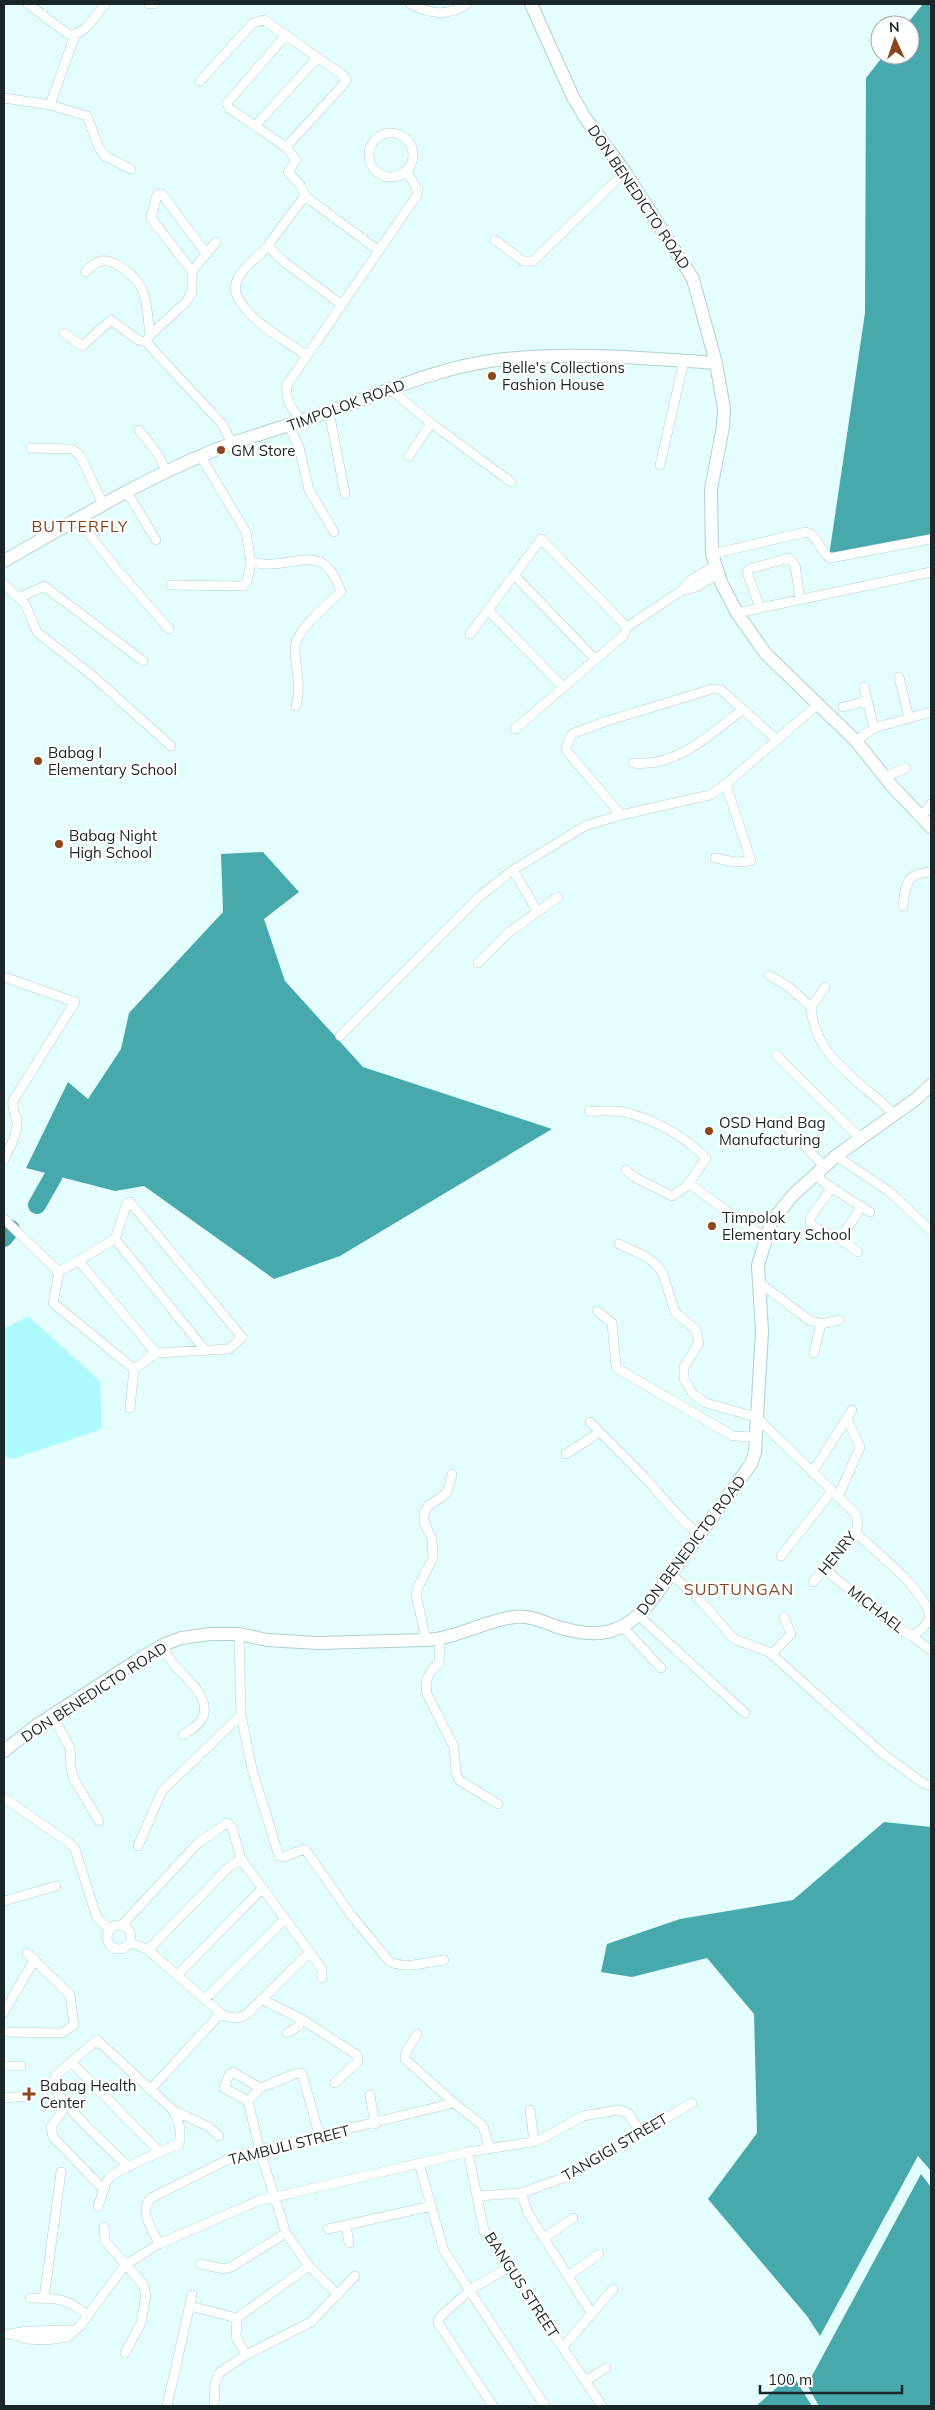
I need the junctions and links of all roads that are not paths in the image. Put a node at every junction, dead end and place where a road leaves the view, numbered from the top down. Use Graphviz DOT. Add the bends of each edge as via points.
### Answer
graph roads {
  1 [pos="28,4"];
  2 [pos="105,4"];
  3 [pos="149,4"];
  4 [pos="154,4"];
  5 [pos="410,4"];
  6 [pos="467,4"];
  7 [pos="531,4"];
  8 [pos="75,35"];
  9 [pos="286,35"];
  10 [pos="318,57"];
  11 [pos="200,81"];
  12 [pos="4,98"];
  13 [pos="50,105"];
  14 [pos="256,125"];
  15 [pos="286,147"];
  16 [pos="131,169"];
  17 [pos="406,170"];
  18 [pos="625,172"];
  19 [pos="305,196"];
  20 [pos="495,240"];
  21 [pos="216,242"];
  22 [pos="268,246"];
  23 [pos="378,251"];
  24 [pos="206,253"];
  25 [pos="192,270"];
  26 [pos="85,272"];
  27 [pos="342,305"];
  28 [pos="64,333"];
  29 [pos="148,338"];
  30 [pos="307,356"];
  31 [pos="684,361"];
  32 [pos="716,363"];
  33 [pos="391,390"];
  34 [pos="328,412"];
  35 [pos="302,421"];
  36 [pos="431,423"];
  37 [pos="289,426"];
  38 [pos="139,430"];
  39 [pos="232,444"];
  40 [pos="31,448"];
  41 [pos="409,456"];
  42 [pos="201,457"];
  43 [pos="660,465"];
  44 [pos="167,472"];
  45 [pos="511,482"];
  46 [pos="127,492"];
  47 [pos="345,494"];
  48 [pos="104,504"];
  49 [pos="78,520"];
  50 [pos="334,532"];
  51 [pos="931,539"];
  52 [pos="156,540"];
  53 [pos="4,561"];
  54 [pos="251,562"];
  55 [pos="715,565"];
  56 [pos="931,572"];
  57 [pos="514,576"];
  58 [pos="4,584"];
  59 [pos="171,585"];
  60 [pos="19,598"];
  61 [pos="800,599"];
  62 [pos="760,608"];
  63 [pos="488,610"];
  64 [pos="738,613"];
  65 [pos="628,627"];
  66 [pos="169,629"];
  67 [pos="470,634"];
  68 [pos="595,659"];
  69 [pos="143,661"];
  70 [pos="899,677"];
  71 [pos="564,687"];
  72 [pos="864,687"];
  73 [pos="867,702"];
  74 [pos="817,705"];
  75 [pos="296,706"];
  76 [pos="842,707"];
  77 [pos="742,710"];
  78 [pos="931,712"];
  79 [pos="909,718"];
  80 [pos="874,728"];
  81 [pos="515,729"];
  82 [pos="777,740"];
  83 [pos="856,741"];
  84 [pos="171,746"];
  85 [pos="633,764"];
  86 [pos="906,768"];
  87 [pos="885,777"];
  88 [pos="726,784"];
  89 [pos="931,804"];
  90 [pos="621,815"];
  91 [pos="921,817"];
  92 [pos="931,827"];
  93 [pos="715,858"];
  94 [pos="513,870"];
  95 [pos="931,872"];
  96 [pos="558,897"];
  97 [pos="903,906"];
  98 [pos="537,911"];
  99 [pos="478,963"];
  100 [pos="769,976"];
  101 [pos="4,977"];
  102 [pos="825,987"];
  103 [pos="811,1007"];
  104 [pos="340,1036"];
  105 [pos="776,1054"];
  106 [pos="931,1085"];
  107 [pos="588,1112"];
  108 [pos="894,1114"];
  109 [pos="782,1122"];
  110 [pos="860,1138"];
  111 [pos="836,1156"];
  112 [pos="4,1160"];
  113 [pos="626,1170"];
  114 [pos="819,1170"];
  115 [pos="688,1183"];
  116 [pos="832,1187"];
  117 [pos="4,1219"];
  118 [pos="931,1231"];
  119 [pos="766,1236"];
  120 [pos="114,1239"];
  121 [pos="840,1239"];
  122 [pos="618,1244"];
  123 [pos="858,1252"];
  124 [pos="79,1261"];
  125 [pos="59,1272"];
  126 [pos="760,1283"];
  127 [pos="597,1311"];
  128 [pos="839,1320"];
  129 [pos="821,1324"];
  130 [pos="205,1350"];
  131 [pos="156,1353"];
  132 [pos="814,1354"];
  133 [pos="134,1369"];
  134 [pos="130,1408"];
  135 [pos="852,1410"];
  136 [pos="756,1417"];
  137 [pos="847,1419"];
  138 [pos="590,1422"];
  139 [pos="600,1432"];
  140 [pos="756,1437"];
  141 [pos="566,1454"];
  142 [pos="812,1473"];
  143 [pos="452,1474"];
  144 [pos="835,1494"];
  145 [pos="856,1533"];
  146 [pos="700,1534"];
  147 [pos="781,1556"];
  148 [pos="824,1568"];
  149 [pos="671,1574"];
  150 [pos="813,1582"];
  151 [pos="639,1616"];
  152 [pos="784,1617"];
  153 [pos="623,1627"];
  154 [pos="239,1634"];
  155 [pos="912,1636"];
  156 [pos="440,1639"];
  157 [pos="426,1640"];
  158 [pos="163,1645"];
  159 [pos="930,1650"];
  160 [pos="772,1654"];
  161 [pos="661,1668"];
  162 [pos="745,1713"];
  163 [pos="52,1715"];
  164 [pos="242,1715"];
  165 [pos="182,1735"];
  166 [pos="4,1750"];
  167 [pos="931,1786"];
  168 [pos="4,1798"];
  169 [pos="498,1804"];
  170 [pos="99,1821"];
  171 [pos="138,1846"];
  172 [pos="241,1859"];
  173 [pos="56,1886"];
  174 [pos="263,1888"];
  175 [pos="4,1901"];
  176 [pos="285,1919"];
  177 [pos="122,1925"];
  178 [pos="110,1929"];
  179 [pos="130,1942"];
  180 [pos="148,1950"];
  181 [pos="310,1952"];
  182 [pos="444,1960"];
  183 [pos="177,1975"];
  184 [pos="322,1978"];
  185 [pos="262,1999"];
  186 [pos="205,2000"];
  187 [pos="4,2012"];
  188 [pos="221,2013"];
  189 [pos="303,2020"];
  190 [pos="4,2032"];
  191 [pos="287,2033"];
  192 [pos="417,2034"];
  193 [pos="71,2062"];
  194 [pos="4,2066"];
  195 [pos="21,2066"];
  196 [pos="335,2083"];
  197 [pos="260,2088"];
  198 [pos="150,2090"];
  199 [pos="370,2095"];
  200 [pos="27,2096"];
  201 [pos="4,2098"];
  202 [pos="248,2101"];
  203 [pos="454,2103"];
  204 [pos="692,2103"];
  205 [pos="67,2104"];
  206 [pos="173,2110"];
  207 [pos="530,2110"];
  208 [pos="375,2124"];
  209 [pos="640,2132"];
  210 [pos="219,2136"];
  211 [pos="320,2137"];
  212 [pos="534,2142"];
  213 [pos="489,2147"];
  214 [pos="260,2151"];
  215 [pos="160,2152"];
  216 [pos="468,2152"];
  217 [pos="420,2163"];
  218 [pos="129,2168"];
  219 [pos="61,2172"];
  220 [pos="104,2190"];
  221 [pos="521,2193"];
  222 [pos="478,2196"];
  223 [pos="276,2197"];
  224 [pos="432,2206"];
  225 [pos="98,2207"];
  226 [pos="574,2218"];
  227 [pos="346,2225"];
  228 [pos="104,2227"];
  229 [pos="328,2229"];
  230 [pos="286,2233"];
  231 [pos="544,2238"];
  232 [pos="350,2243"];
  233 [pos="159,2244"];
  234 [pos="599,2254"];
  235 [pos="202,2264"];
  236 [pos="125,2265"];
  237 [pos="309,2266"];
  238 [pos="508,2266"];
  239 [pos="355,2276"];
  240 [pos="568,2276"];
  241 [pos="613,2289"];
  242 [pos="470,2290"];
  243 [pos="192,2295"];
  244 [pos="338,2295"];
  245 [pos="30,2298"];
  246 [pos="44,2298"];
  247 [pos="190,2306"];
  248 [pos="592,2314"];
  249 [pos="88,2315"];
  250 [pos="237,2318"];
  251 [pos="8,2334"];
  252 [pos="563,2347"];
  253 [pos="125,2353"];
  254 [pos="246,2355"];
  255 [pos="606,2368"];
  256 [pos="585,2381"];
  257 [pos="167,2406"];
  258 [pos="214,2406"];
  259 [pos="493,2406"];
  260 [pos="545,2406"];
  261 [pos="602,2406"];
  1 -- 8 [label="street" via="68,34"];
  2 -- 8 [label="street" via="81,33"];
  3 -- 4 [label="street"];
  5 -- 6 [label="street" via="443,14"];
  7 -- 18 [label="street, DON BENEDICTO ROAD" via="573,97"];
  8 -- 13 [label="street"];
  9 -- 10 [label="street"];
  9 -- 11 [label="street" via="264,20 258,20"];
  9 -- 14 [label="street" via="227,100 229,108"];
  10 -- 14 [label="street"];
  10 -- 15 [label="street" via="346,80"];
  12 -- 13 [label="street"];
  13 -- 16 [label="street" via="87,116 105,156"];
  14 -- 15 [label="street"];
  15 -- 19 [label="street" via="296,160 289,174 301,186"];
  17 -- 17 [label="street" via="413,155 407,140 392,133 376,139 369,154 375,170 390,176"];
  17 -- 23 [label="street" via="418,190 417,196"];
  18 -- 20 [label="street" via="534,261 523,261"];
  18 -- 32 [label="street, DON BENEDICTO ROAD" via="693,279"];
  19 -- 22 [label="street"];
  19 -- 23 [label="street"];
  21 -- 24 [label="street"];
  22 -- 27 [label="street"];
  22 -- 30 [label="street" via="242,273 236,285 237,296 251,315"];
  23 -- 27 [label="street"];
  24 -- 25 [label="street"];
  24 -- 25 [label="street" via="162,194 157,195 151,218"];
  25 -- 29 [label="street" via="192,292 186,302"];
  26 -- 29 [label="street" via="97,262 106,260 131,275 144,296"];
  27 -- 30 [label="street"];
  28 -- 29 [label="street" via="82,346 111,320 138,340"];
  29 -- 39 [label="street" via="223,425"];
  30 -- 35 [label="street" via="287,385 286,395 288,404"];
  31 -- 32 [label="street, TIMPOLOK ROAD"];
  31 -- 33 [label="street, TIMPOLOK ROAD" via="579,355 498,360 436,373"];
  31 -- 43 [label="street"];
  32 -- 55 [label="street, DON BENEDICTO ROAD" via="724,409 711,489"];
  33 -- 34 [label="street, TIMPOLOK ROAD"];
  33 -- 36 [label="street"];
  34 -- 35 [label="street, TIMPOLOK ROAD"];
  34 -- 47 [label="street"];
  35 -- 37 [label="street, TIMPOLOK ROAD"];
  36 -- 41 [label="street"];
  36 -- 45 [label="street"];
  37 -- 39 [label="street, TIMPOLOK ROAD"];
  37 -- 50 [label="street" via="299,447 309,490"];
  38 -- 44 [label="street"];
  39 -- 42 [label="street, TIMPOLOK ROAD"];
  40 -- 48 [label="street" via="72,449 80,455"];
  42 -- 44 [label="street, TIMPOLOK ROAD"];
  42 -- 54 [label="street" via="246,532"];
  44 -- 46 [label="street, TIMPOLOK ROAD"];
  46 -- 48 [label="street, TIMPOLOK ROAD"];
  46 -- 52 [label="street"];
  48 -- 49 [label="street, TIMPOLOK ROAD"];
  49 -- 53 [label="street, TIMPOLOK ROAD"];
  49 -- 66 [label="street"];
  51 -- 55 [label="street" via="830,558 821,552 814,536 806,532"];
  54 -- 59 [label="street" via="247,582 243,586"];
  54 -- 75 [label="street" via="318,560 330,568 341,592 306,627 296,643 300,687"];
  55 -- 64 [label="street, DON BENEDICTO ROAD"];
  55 -- 65 [label="street"];
  56 -- 61 [label="street"];
  57 -- 63 [label="street"];
  57 -- 65 [label="street" via="541,539"];
  57 -- 68 [label="street"];
  58 -- 60 [label="street"];
  60 -- 69 [label="street" via="44,586"];
  60 -- 84 [label="street" via="37,632"];
  61 -- 62 [label="street"];
  61 -- 62 [label="street" via="795,565 789,558 749,568 747,572"];
  62 -- 64 [label="street"];
  63 -- 67 [label="street"];
  63 -- 71 [label="street"];
  64 -- 74 [label="street, DON BENEDICTO ROAD" via="766,654"];
  65 -- 68 [label="street" via="624,635"];
  68 -- 71 [label="street"];
  70 -- 79 [label="street"];
  71 -- 81 [label="street"];
  72 -- 73 [label="street"];
  73 -- 76 [label="street"];
  73 -- 80 [label="street"];
  74 -- 82 [label="street"];
  74 -- 83 [label="street, DON BENEDICTO ROAD"];
  77 -- 82 [label="street"];
  77 -- 85 [label="street" via="693,748 651,764"];
  77 -- 90 [label="street" via="720,689 712,689 572,734 567,751"];
  78 -- 79 [label="street"];
  79 -- 80 [label="street"];
  80 -- 83 [label="street"];
  82 -- 88 [label="street"];
  83 -- 87 [label="street, DON BENEDICTO ROAD"];
  86 -- 87 [label="street"];
  87 -- 91 [label="street, DON BENEDICTO ROAD"];
  88 -- 90 [label="street" via="710,796"];
  88 -- 93 [label="street" via="751,861"];
  89 -- 91 [label="street"];
  90 -- 94 [label="street" via="585,826"];
  91 -- 92 [label="street, DON BENEDICTO ROAD"];
  94 -- 98 [label="street"];
  94 -- 104 [label="street" via="479,897"];
  95 -- 97 [label="street" via="911,878"];
  96 -- 98 [label="street"];
  98 -- 99 [label="street" via="508,933"];
  100 -- 103 [label="street" via="789,987"];
  101 -- 112 [label="street" via="75,1002 13,1101 12,1108 18,1122"];
  102 -- 103 [label="street"];
  103 -- 108 [label="street" via="813,1026 830,1055"];
  105 -- 110 [label="street"];
  106 -- 108 [label="street, DON BENEDICTO ROAD"];
  107 -- 115 [label="street" via="627,1112 693,1145 706,1158"];
  108 -- 110 [label="street, DON BENEDICTO ROAD"];
  109 -- 114 [label="street"];
  110 -- 111 [label="street, DON BENEDICTO ROAD"];
  111 -- 114 [label="street, DON BENEDICTO ROAD"];
  111 -- 118 [label="street" via="890,1192"];
  113 -- 115 [label="street" via="672,1196"];
  114 -- 116 [label="street"];
  114 -- 119 [label="street, DON BENEDICTO ROAD" via="792,1196"];
  115 -- 119 [label="street"];
  116 -- 121 [label="street" via="810,1222"];
  116 -- 121 [label="street" via="866,1209"];
  117 -- 125 [label="street"];
  119 -- 126 [label="street, DON BENEDICTO ROAD" via="758,1265"];
  120 -- 124 [label="street"];
  120 -- 130 [label="street"];
  120 -- 130 [label="street" via="130,1202 242,1337 228,1349"];
  121 -- 123 [label="street"];
  122 -- 136 [label="street" via="657,1265 664,1274 675,1312 696,1330 698,1343 684,1367 684,1379 693,1394 706,1403"];
  124 -- 125 [label="street"];
  124 -- 131 [label="street"];
  125 -- 133 [label="street" via="53,1303"];
  126 -- 129 [label="street" via="805,1317"];
  126 -- 136 [label="street, DON BENEDICTO ROAD" via="762,1331"];
  127 -- 140 [label="street" via="612,1323 618,1369 733,1436"];
  128 -- 129 [label="street"];
  129 -- 132 [label="street"];
  130 -- 131 [label="street"];
  131 -- 133 [label="street"];
  133 -- 134 [label="street"];
  135 -- 137 [label="street"];
  136 -- 140 [label="street, DON BENEDICTO ROAD"];
  136 -- 142 [label="street"];
  137 -- 142 [label="street"];
  137 -- 144 [label="street" via="860,1447"];
  138 -- 139 [label="street"];
  139 -- 141 [label="street"];
  139 -- 146 [label="street" via="648,1481 660,1498"];
  140 -- 146 [label="street, DON BENEDICTO ROAD" via="751,1464"];
  142 -- 144 [label="street"];
  143 -- 157 [label="street" via="447,1493 428,1506 424,1514 432,1539 433,1558 416,1594"];
  144 -- 145 [label="street, HENRY" via="855,1513 858,1522"];
  144 -- 147 [label="street"];
  145 -- 148 [label="street, HENRY"];
  145 -- 155 [label="street, MICHAEL" via="918,1592 930,1608 930,1619"];
  146 -- 149 [label="street, DON BENEDICTO ROAD"];
  148 -- 150 [label="street, HENRY"];
  148 -- 155 [label="street, MICHAEL"];
  149 -- 151 [label="street, DON BENEDICTO ROAD"];
  149 -- 160 [label="street" via="700,1600 734,1639"];
  151 -- 153 [label="street, DON BENEDICTO ROAD"];
  151 -- 162 [label="street"];
  152 -- 160 [label="street" via="791,1634"];
  153 -- 156 [label="street, DON BENEDICTO ROAD" via="586,1634 531,1617 516,1616"];
  153 -- 161 [label="street"];
  154 -- 157 [label="street, DON BENEDICTO ROAD" via="267,1640 318,1643"];
  154 -- 158 [label="street, DON BENEDICTO ROAD" via="181,1638"];
  154 -- 164 [label="street"];
  155 -- 159 [label="street"];
  156 -- 157 [label="street, DON BENEDICTO ROAD"];
  156 -- 169 [label="street" via="439,1662 426,1681 428,1694 454,1747 459,1780"];
  158 -- 163 [label="street, DON BENEDICTO ROAD"];
  158 -- 165 [label="street" via="170,1660 192,1682 201,1698 203,1716 200,1722"];
  160 -- 167 [label="street" via="882,1753"];
  163 -- 166 [label="street, DON BENEDICTO ROAD"];
  163 -- 170 [label="street" via="70,1748 70,1768 74,1779"];
  164 -- 171 [label="street" via="162,1791"];
  164 -- 182 [label="street" via="252,1768 279,1856 305,1849 351,1915 389,1961 404,1965"];
  168 -- 178 [label="street" via="75,1849 97,1918"];
  172 -- 174 [label="street"];
  172 -- 177 [label="street" via="232,1827 227,1823 198,1843"];
  172 -- 180 [label="street" via="228,1868"];
  173 -- 175 [label="street"];
  174 -- 176 [label="street"];
  174 -- 183 [label="street"];
  176 -- 181 [label="street"];
  176 -- 186 [label="street"];
  177 -- 178 [label="street"];
  177 -- 179 [label="street" via="129,1930"];
  178 -- 179 [label="street" via="108,1939 113,1947 122,1948"];
  179 -- 180 [label="street"];
  180 -- 183 [label="street"];
  181 -- 184 [label="street" via="322,1969"];
  181 -- 185 [label="street"];
  183 -- 186 [label="street"];
  185 -- 188 [label="street" via="240,2018 232,2019"];
  185 -- 189 [label="street"];
  186 -- 188 [label="street"];
  187 -- 190 [label="street" via="31,1956 70,1995 74,2025 62,2033"];
  188 -- 198 [label="street"];
  189 -- 191 [label="street"];
  189 -- 196 [label="street" via="358,2057 358,2061"];
  192 -- 203 [label="street" via="405,2059"];
  193 -- 198 [label="street" via="97,2040"];
  193 -- 205 [label="street" via="56,2075 53,2083"];
  193 -- 215 [label="street"];
  194 -- 195 [label="street"];
  197 -- 202 [label="street"];
  197 -- 202 [label="street" via="238,2073 229,2075 224,2088"];
  197 -- 211 [label="street" via="297,2073 302,2074"];
  198 -- 206 [label="street"];
  199 -- 208 [label="street"];
  200 -- 201 [label="street"];
  202 -- 214 [label="street"];
  203 -- 208 [label="street, TAMBULI STREET"];
  203 -- 213 [label="street" via="483,2126"];
  204 -- 209 [label="street, TANGIGI STREET"];
  205 -- 218 [label="street"];
  205 -- 220 [label="street" via="51,2127 53,2137"];
  206 -- 210 [label="street" via="210,2127"];
  206 -- 215 [label="street" via="180,2124 179,2144"];
  207 -- 212 [label="street"];
  208 -- 211 [label="street, TAMBULI STREET"];
  209 -- 212 [label="street" via="628,2113 619,2110 583,2116"];
  209 -- 221 [label="street, TANGIGI STREET" via="563,2178"];
  211 -- 214 [label="street, TAMBULI STREET"];
  212 -- 213 [label="street"];
  213 -- 216 [label="street"];
  214 -- 223 [label="street"];
  214 -- 233 [label="street, TAMBULI STREET" via="235,2156 151,2198 146,2203 145,2212"];
  215 -- 218 [label="street"];
  216 -- 217 [label="street"];
  216 -- 222 [label="street, BANGUS STREET"];
  217 -- 223 [label="street"];
  217 -- 224 [label="street"];
  218 -- 220 [label="street" via="109,2178"];
  219 -- 246 [label="street"];
  220 -- 225 [label="street"];
  221 -- 222 [label="street, TANGIGI STREET"];
  221 -- 231 [label="street" via="528,2213"];
  222 -- 238 [label="street, BANGUS STREET" via="484,2231"];
  223 -- 230 [label="street"];
  223 -- 233 [label="street" via="258,2201"];
  224 -- 227 [label="street"];
  224 -- 242 [label="street" via="444,2251"];
  226 -- 231 [label="street"];
  227 -- 229 [label="street"];
  227 -- 232 [label="street"];
  228 -- 236 [label="street" via="105,2241"];
  230 -- 235 [label="street" via="231,2267 224,2269"];
  230 -- 237 [label="street"];
  231 -- 240 [label="street"];
  233 -- 236 [label="street"];
  234 -- 240 [label="street"];
  236 -- 249 [label="street"];
  236 -- 253 [label="street" via="143,2284 146,2295 141,2323"];
  237 -- 244 [label="street"];
  237 -- 250 [label="street"];
  238 -- 242 [label="street"];
  238 -- 252 [label="street, BANGUS STREET"];
  239 -- 244 [label="street"];
  240 -- 248 [label="street"];
  241 -- 248 [label="street"];
  242 -- 259 [label="street" via="439,2318 438,2323"];
  242 -- 260 [label="street"];
  243 -- 247 [label="street"];
  244 -- 254 [label="street" via="311,2322"];
  245 -- 246 [label="street"];
  246 -- 249 [label="street" via="75,2304"];
  247 -- 250 [label="street"];
  247 -- 257 [label="street"];
  248 -- 252 [label="street"];
  249 -- 251 [label="street" via="76,2330"];
  250 -- 254 [label="street" via="236,2337"];
  252 -- 256 [label="street, BANGUS STREET"];
  254 -- 258 [label="street" via="220,2372 215,2384"];
  255 -- 256 [label="street"];
  256 -- 261 [label="street, BANGUS STREET"];
}
